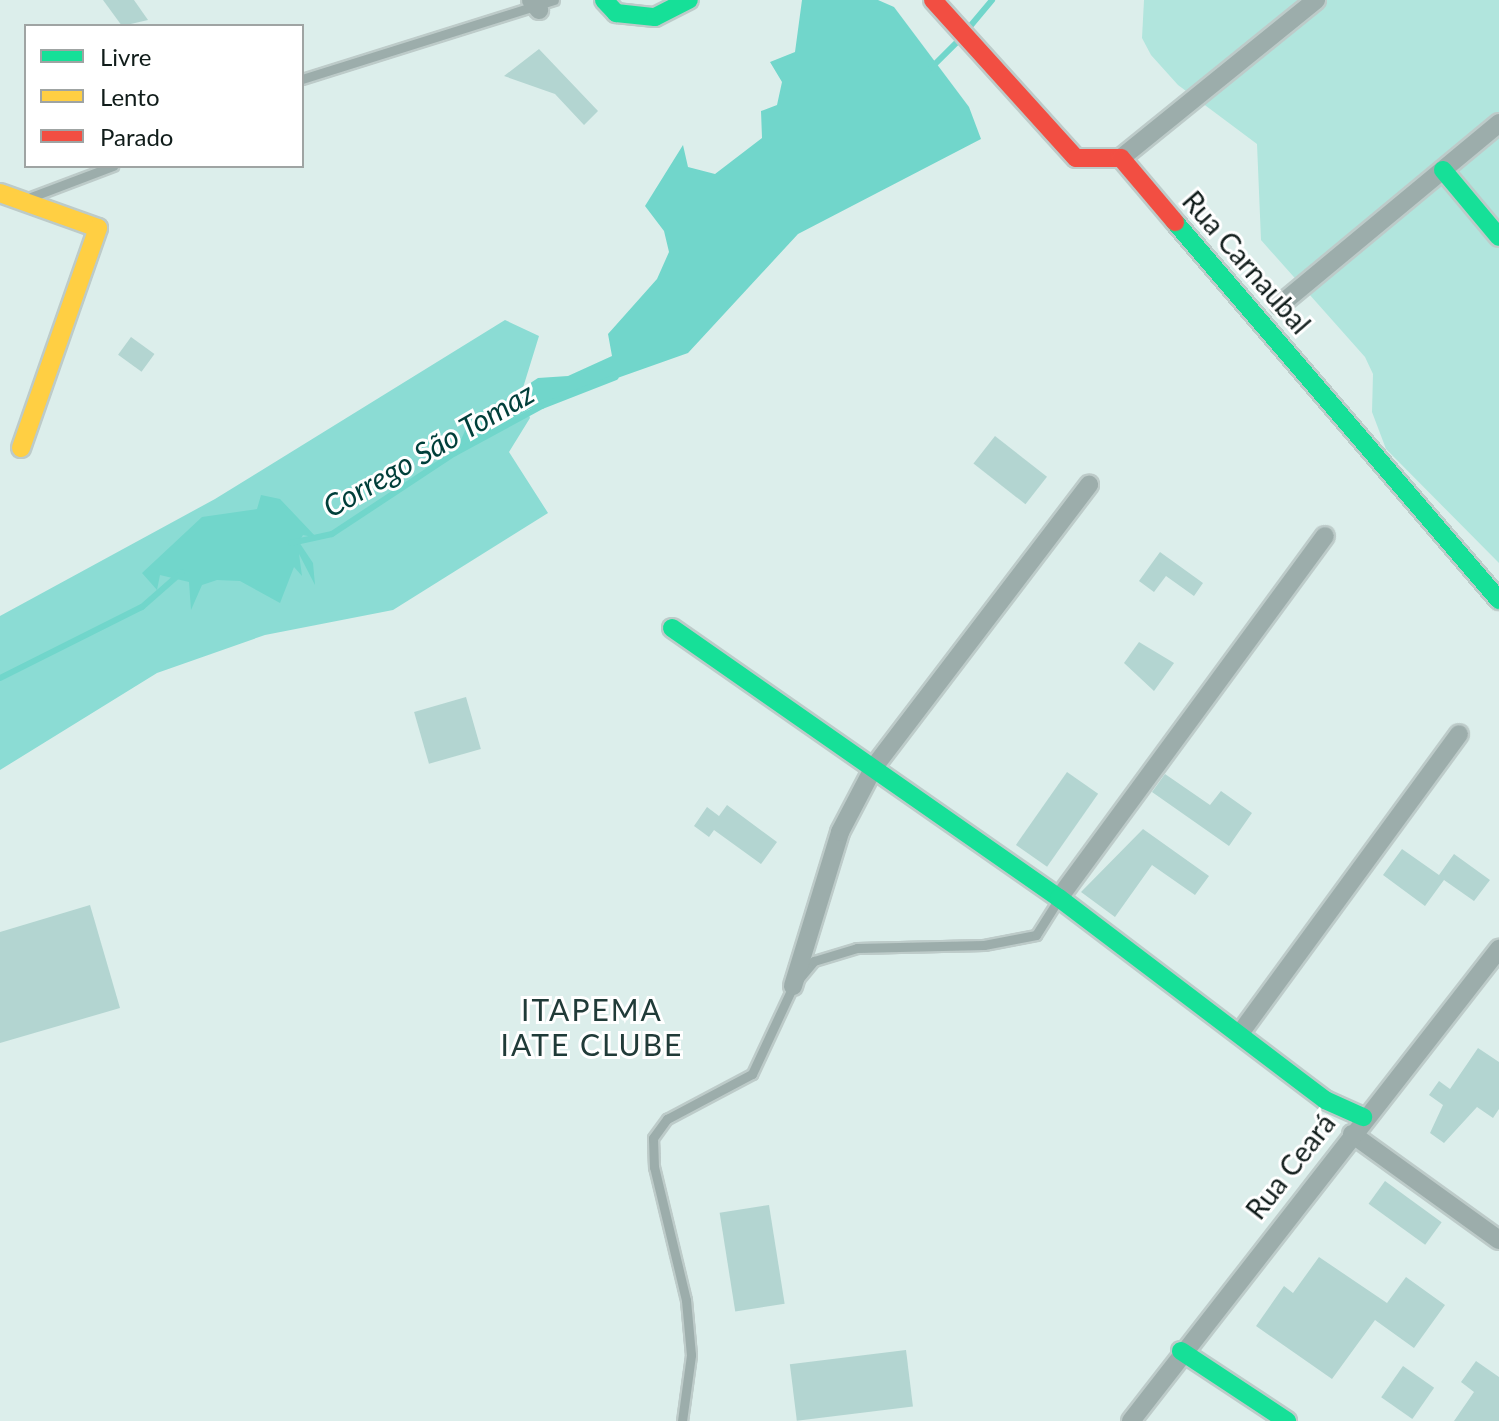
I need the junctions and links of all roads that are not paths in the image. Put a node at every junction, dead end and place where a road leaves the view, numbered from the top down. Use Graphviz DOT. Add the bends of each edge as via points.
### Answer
graph roads {
  1 [pos="604,0"];
  2 [pos="689,0"];
  3 [pos="933,0"];
  4 [pos="1316,0"];
  5 [pos="541,3"];
  6 [pos="304,78"];
  7 [pos="1499,123"];
  8 [pos="1121,158"];
  9 [pos="108,168"];
  10 [pos="1443,170"];
  11 [pos="0,193"];
  12 [pos="20,201"];
  13 [pos="1499,237"];
  14 [pos="1280,305"];
  15 [pos="21,448"];
  16 [pos="1089,485"];
  17 [pos="1325,536"];
  18 [pos="1499,600"];
  19 [pos="672,628"];
  20 [pos="1459,734"];
  21 [pos="874,767"];
  22 [pos="1059,898"];
  23 [pos="1499,949"];
  24 [pos="793,986"];
  25 [pos="1241,1032"];
  26 [pos="1363,1117"];
  27 [pos="1352,1134"];
  28 [pos="1499,1240"];
  29 [pos="1181,1351"];
  30 [pos="682,1421"];
  31 [pos="1131,1421"];
  32 [pos="1287,1421"];
  1 -- 2 [label="street" via="616,13 655,17"];
  3 -- 8 [label="street" via="1076,158"];
  4 -- 8 [label="street"];
  5 -- 6 [label="lane"];
  7 -- 10 [label="street"];
  8 -- 18 [label="street, Rua Carnaubal"];
  9 -- 12 [label="lane"];
  10 -- 13 [label="street"];
  10 -- 14 [label="street"];
  11 -- 12 [label="street"];
  12 -- 15 [label="street" via="98,228"];
  16 -- 21 [label="street"];
  17 -- 22 [label="street"];
  19 -- 21 [label="street"];
  20 -- 25 [label="street"];
  21 -- 22 [label="street"];
  21 -- 24 [label="street" via="840,832"];
  22 -- 24 [label="lane" via="1036,935 984,945 857,948 814,961"];
  22 -- 25 [label="street"];
  23 -- 26 [label="street, Rua Ceará"];
  24 -- 30 [label="lane" via="752,1074 667,1119 653,1138 686,1300 691,1355"];
  25 -- 26 [label="street" via="1325,1100"];
  26 -- 27 [label="street, Rua Ceará"];
  27 -- 28 [label="street"];
  27 -- 29 [label="street, Rua Ceará"];
  29 -- 31 [label="street, Rua Ceará"];
  29 -- 32 [label="street"];
}
